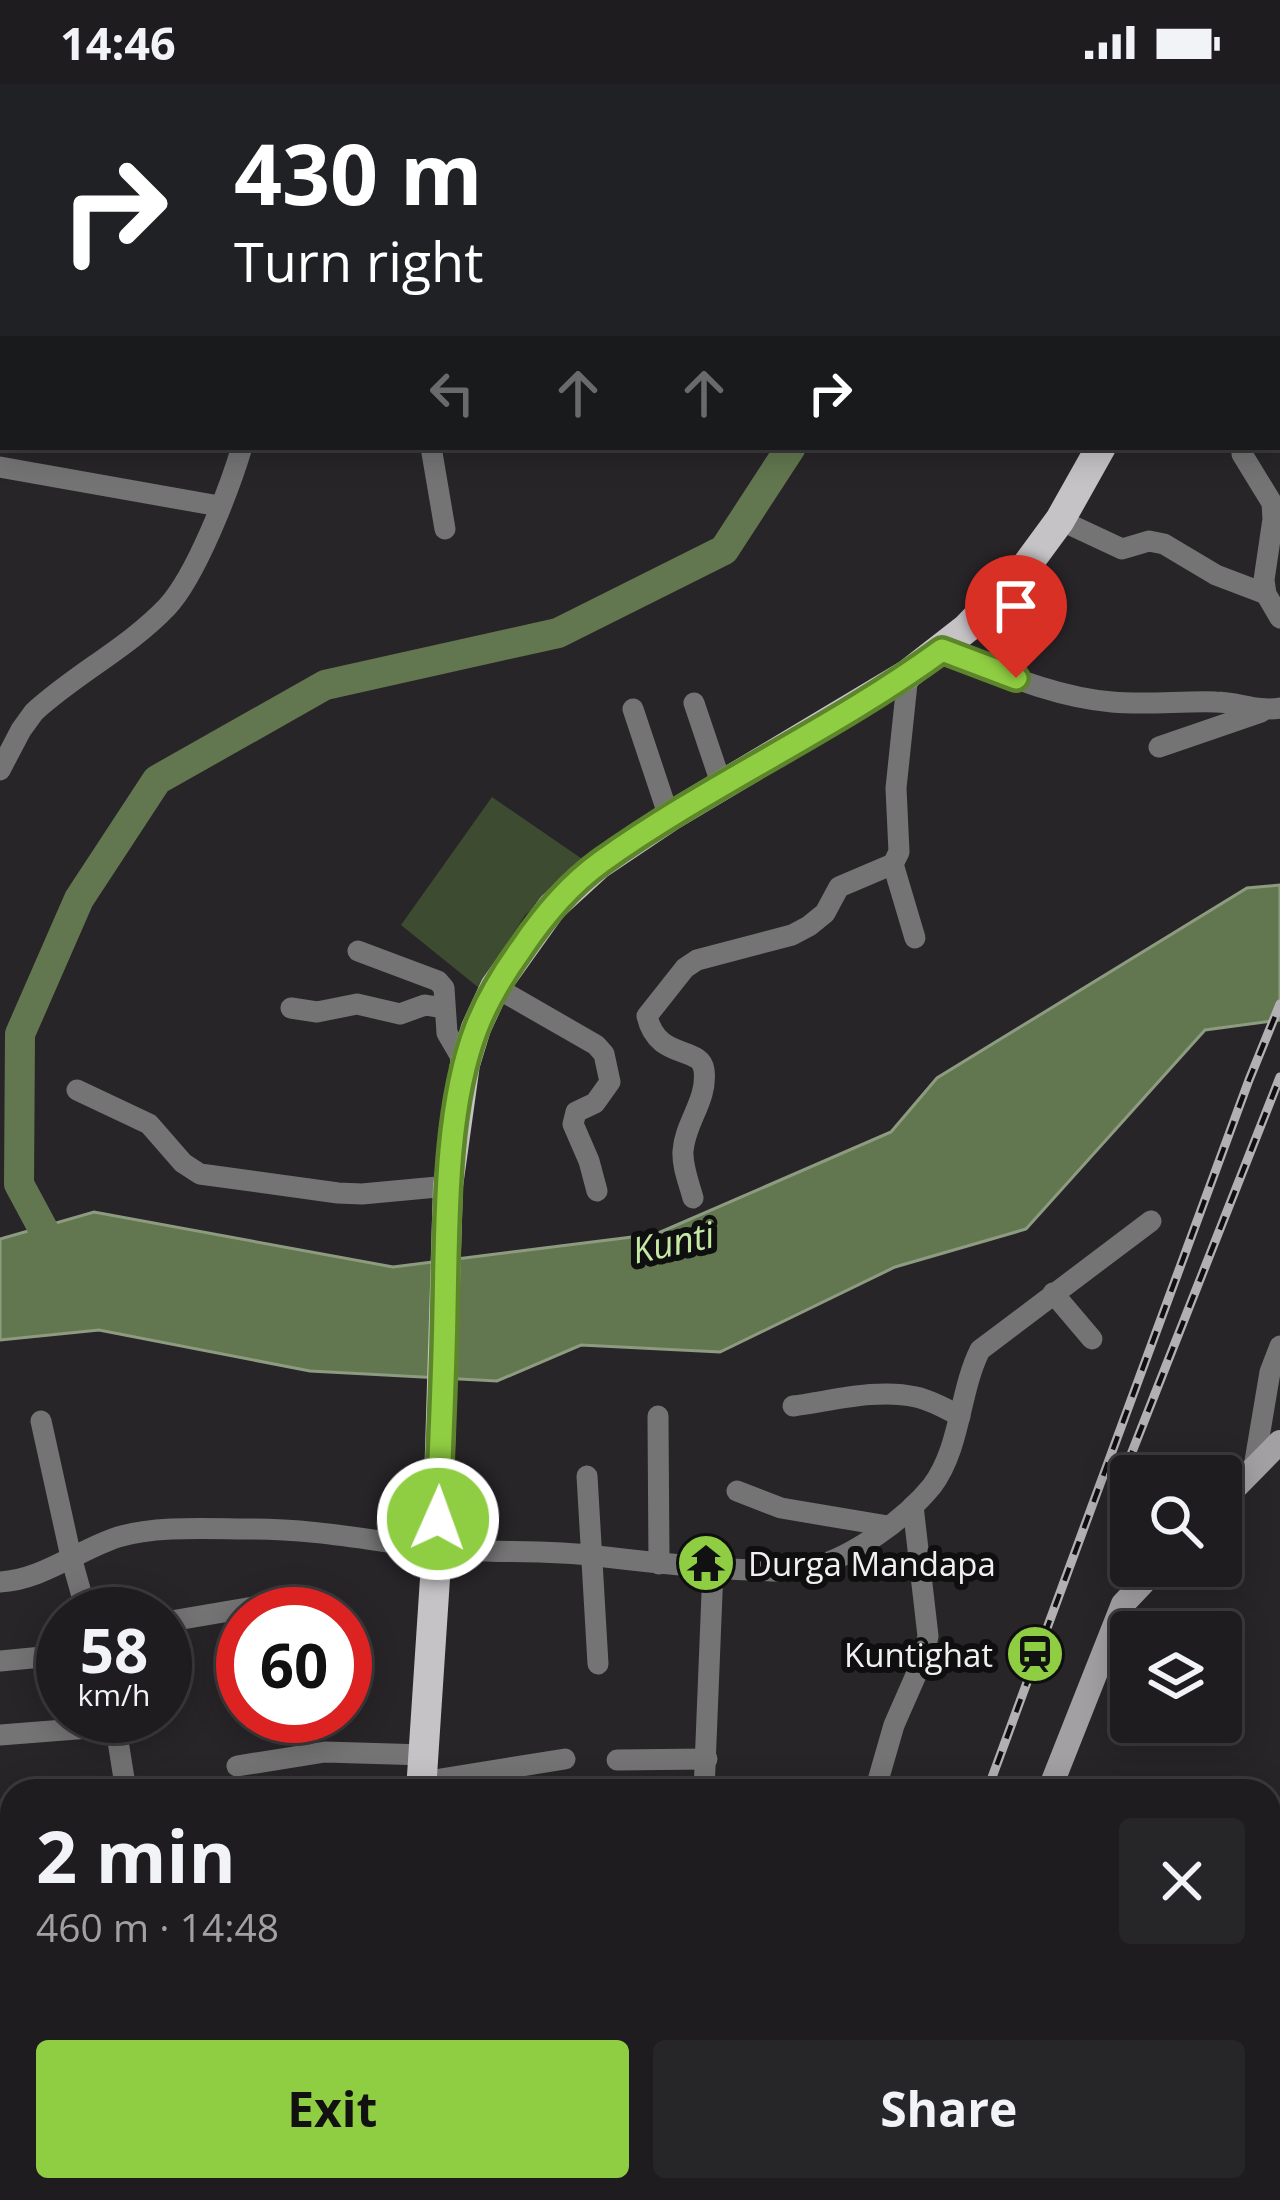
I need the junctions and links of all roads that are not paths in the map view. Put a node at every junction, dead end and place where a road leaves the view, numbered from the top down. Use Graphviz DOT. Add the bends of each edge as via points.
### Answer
graph roads {
  1 [pos="241,450"];
  2 [pos="432,450"];
  3 [pos="1099,450"];
  4 [pos="1242,454"];
  5 [pos="0,467"];
  6 [pos="219,506"];
  7 [pos="1060,520"];
  8 [pos="445,529"];
  9 [pos="1266,594"];
  10 [pos="1280,618"];
  11 [pos="942,650"];
  12 [pos="908,674"];
  13 [pos="694,703"];
  14 [pos="633,709"];
  15 [pos="1274,709"];
  16 [pos="1159,747"];
  17 [pos="1,764"];
  18 [pos="722,786"];
  19 [pos="669,818"];
  20 [pos="893,864"];
  21 [pos="915,938"];
  22 [pos="358,951"];
  23 [pos="495,988"];
  24 [pos="291,1008"];
  25 [pos="444,1008"];
  26 [pos="465,1064"];
  27 [pos="77,1090"];
  28 [pos="597,1191"];
  29 [pos="693,1198"];
  30 [pos="448,1201"];
  31 [pos="1151,1221"];
  32 [pos="1053,1293"];
  33 [pos="1092,1340"];
  34 [pos="1280,1346"];
  35 [pos="793,1406"];
  36 [pos="658,1416"];
  37 [pos="960,1416"];
  38 [pos="41,1421"];
  39 [pos="1280,1442"];
  40 [pos="1254,1467"];
  41 [pos="587,1476"];
  42 [pos="1242,1480"];
  43 [pos="737,1491"];
  44 [pos="913,1506"];
  45 [pos="888,1526"];
  46 [pos="437,1548"];
  47 [pos="590,1555"];
  48 [pos="70,1557"];
  49 [pos="658,1564"];
  50 [pos="713,1569"];
  51 [pos="0,1582"];
  52 [pos="79,1587"];
  53 [pos="1139,1587"];
  54 [pos="36,1658"];
  55 [pos="0,1661"];
  56 [pos="598,1664"];
  57 [pos="36,1731"];
  58 [pos="0,1735"];
  59 [pos="118,1743"];
  60 [pos="565,1759"];
  61 [pos="617,1760"];
  62 [pos="707,1760"];
  63 [pos="237,1766"];
  64 [pos="423,1776"];
  65 [pos="123,1779"];
  66 [pos="705,1779"];
  67 [pos="878,1779"];
  68 [pos="1054,1779"];
  1 -- 6 [label="street"];
  2 -- 8 [label="street"];
  3 -- 7 [label="main road"];
  4 -- 9 [label="street" via="1272,503"];
  5 -- 6 [label="street"];
  6 -- 17 [label="street" via="168,606 34,712"];
  7 -- 9 [label="street" via="1122,549 1164,544"];
  7 -- 11 [label="main road" via="995,602"];
  9 -- 10 [label="street"];
  11 -- 12 [label="main road"];
  11 -- 15 [label="street" via="1052,692"];
  12 -- 18 [label="main road"];
  12 -- 20 [label="street"];
  13 -- 18 [label="street"];
  14 -- 19 [label="street"];
  15 -- 16 [label="street"];
  18 -- 19 [label="main road"];
  19 -- 23 [label="main road" via="576,883"];
  20 -- 21 [label="street"];
  20 -- 29 [label="street" via="839,887 809,926 697,960 650,1010 650,1028 665,1046 703,1064 704,1090 682,1153"];
  22 -- 25 [label="street" via="438,980"];
  23 -- 26 [label="main road"];
  23 -- 28 [label="street" via="604,1054 610,1082 573,1124"];
  24 -- 25 [label="street"];
  25 -- 26 [label="street"];
  26 -- 30 [label="main road"];
  27 -- 30 [label="street" via="148,1124 200,1174"];
  30 -- 46 [label="main road"];
  31 -- 32 [label="street"];
  32 -- 33 [label="street"];
  32 -- 37 [label="street" via="980,1350"];
  34 -- 40 [label="street"];
  35 -- 37 [label="street" via="904,1395"];
  36 -- 49 [label="street"];
  37 -- 44 [label="street" via="934,1483"];
  38 -- 48 [label="street"];
  39 -- 40 [label="main road"];
  40 -- 42 [label="main road"];
  41 -- 47 [label="street"];
  43 -- 45 [label="street" via="781,1508"];
  44 -- 45 [label="street"];
  44 -- 67 [label="street" via="928,1636"];
  45 -- 50 [label="street" via="815,1567"];
  46 -- 47 [label="street"];
  46 -- 48 [label="street" via="322,1532 150,1531"];
  46 -- 64 [label="main road"];
  47 -- 49 [label="street"];
  47 -- 56 [label="street"];
  48 -- 51 [label="street"];
  48 -- 52 [label="street"];
  49 -- 50 [label="street"];
  50 -- 62 [label="street"];
  53 -- 68 [label="main road" via="1123,1604"];
  54 -- 55 [label="street"];
  57 -- 58 [label="street"];
  59 -- 65 [label="street"];
  60 -- 64 [label="street"];
  61 -- 62 [label="street"];
  62 -- 66 [label="street"];
  63 -- 64 [label="street" via="326,1752"];
}
